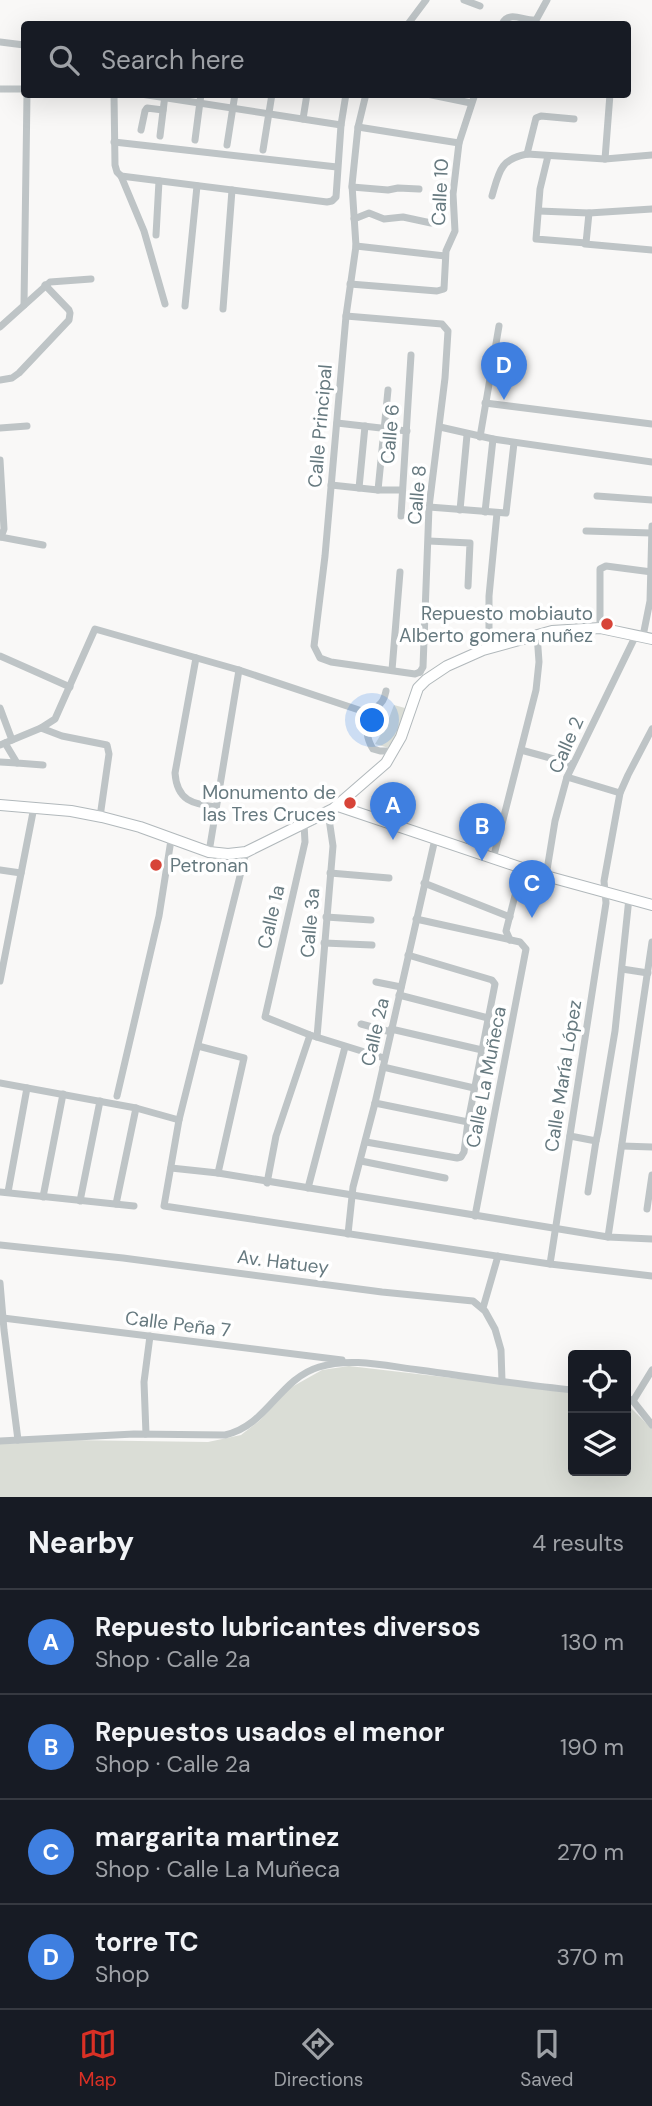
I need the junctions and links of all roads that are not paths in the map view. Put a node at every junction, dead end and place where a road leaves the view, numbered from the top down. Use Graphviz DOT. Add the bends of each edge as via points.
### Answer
graph roads {
  1 [pos="426,0"];
  2 [pos="464,0"];
  3 [pos="547,0"];
  4 [pos="480,6"];
  5 [pos="410,21"];
  6 [pos="504,21"];
  7 [pos="0,42"];
  8 [pos="21,45"];
  9 [pos="0,89"];
  10 [pos="21,89"];
  11 [pos="26,98"];
  12 [pos="114,98"];
  13 [pos="165,98"];
  14 [pos="174,98"];
  15 [pos="201,98"];
  16 [pos="234,98"];
  17 [pos="271,98"];
  18 [pos="306,98"];
  19 [pos="345,98"];
  20 [pos="365,98"];
  21 [pos="447,98"];
  22 [pos="473,98"];
  23 [pos="610,98"];
  24 [pos="471,103"];
  25 [pos="200,104"];
  26 [pos="233,108"];
  27 [pos="163,110"];
  28 [pos="268,113"];
  29 [pos="574,119"];
  30 [pos="303,120"];
  31 [pos="341,125"];
  32 [pos="358,127"];
  33 [pos="141,130"];
  34 [pos="160,136"];
  35 [pos="195,140"];
  36 [pos="114,142"];
  37 [pos="459,143"];
  38 [pos="227,145"];
  39 [pos="652,145"];
  40 [pos="263,150"];
  41 [pos="527,154"];
  42 [pos="651,155"];
  43 [pos="548,156"];
  44 [pos="605,159"];
  45 [pos="337,167"];
  46 [pos="121,176"];
  47 [pos="159,181"];
  48 [pos="197,186"];
  49 [pos="352,187"];
  50 [pos="419,189"];
  51 [pos="232,190"];
  52 [pos="492,196"];
  53 [pos="652,209"];
  54 [pos="539,211"];
  55 [pos="589,213"];
  56 [pos="354,219"];
  57 [pos="431,223"];
  58 [pos="156,234"];
  59 [pos="585,243"];
  60 [pos="356,246"];
  61 [pos="652,250"];
  62 [pos="445,256"];
  63 [pos="91,279"];
  64 [pos="350,284"];
  65 [pos="44,285"];
  66 [pos="165,304"];
  67 [pos="24,305"];
  68 [pos="185,306"];
  69 [pos="223,309"];
  70 [pos="346,316"];
  71 [pos="499,326"];
  72 [pos="0,327"];
  73 [pos="411,355"];
  74 [pos="0,380"];
  75 [pos="387,390"];
  76 [pos="485,403"];
  77 [pos="337,423"];
  78 [pos="652,424"];
  79 [pos="27,426"];
  80 [pos="365,426"];
  81 [pos="440,427"];
  82 [pos="0,428"];
  83 [pos="384,429"];
  84 [pos="407,431"];
  85 [pos="467,435"];
  86 [pos="480,437"];
  87 [pos="494,439"];
  88 [pos="514,443"];
  89 [pos="0,460"];
  90 [pos="652,462"];
  91 [pos="331,485"];
  92 [pos="359,488"];
  93 [pos="378,490"];
  94 [pos="401,490"];
  95 [pos="597,496"];
  96 [pos="652,500"];
  97 [pos="429,507"];
  98 [pos="460,510"];
  99 [pos="485,512"];
  100 [pos="497,513"];
  101 [pos="401,516"];
  102 [pos="652,526"];
  103 [pos="586,531"];
  104 [pos="651,533"];
  105 [pos="1,537"];
  106 [pos="429,541"];
  107 [pos="43,545"];
  108 [pos="652,556"];
  109 [pos="400,572"];
  110 [pos="652,572"];
  111 [pos="468,586"];
  112 [pos="651,602"];
  113 [pos="600,628"];
  114 [pos="537,634"];
  115 [pos="644,637"];
  116 [pos="489,648"];
  117 [pos="0,656"];
  118 [pos="196,658"];
  119 [pos="239,670"];
  120 [pos="392,670"];
  121 [pos="423,676"];
  122 [pos="70,687"];
  123 [pos="386,691"];
  124 [pos="0,708"];
  125 [pos="371,714"];
  126 [pos="41,728"];
  127 [pos="652,729"];
  128 [pos="6,742"];
  129 [pos="521,750"];
  130 [pos="394,751"];
  131 [pos="0,762"];
  132 [pos="17,763"];
  133 [pos="572,764"];
  134 [pos="43,765"];
  135 [pos="567,777"];
  136 [pos="621,793"];
  137 [pos="0,805"];
  138 [pos="338,806"];
  139 [pos="34,807"];
  140 [pos="216,807"];
  141 [pos="328,812"];
  142 [pos="100,817"];
  143 [pos="304,824"];
  144 [pos="435,839"];
  145 [pos="171,840"];
  146 [pos="209,852"];
  147 [pos="247,852"];
  148 [pos="493,859"];
  149 [pos="522,869"];
  150 [pos="0,870"];
  151 [pos="21,873"];
  152 [pos="330,873"];
  153 [pos="546,876"];
  154 [pos="389,878"];
  155 [pos="424,883"];
  156 [pos="604,893"];
  157 [pos="629,898"];
  158 [pos="652,905"];
  159 [pos="326,917"];
  160 [pos="510,917"];
  161 [pos="416,919"];
  162 [pos="370,920"];
  163 [pos="510,940"];
  164 [pos="652,942"];
  165 [pos="324,943"];
  166 [pos="372,944"];
  167 [pos="408,956"];
  168 [pos="1,967"];
  169 [pos="622,969"];
  170 [pos="648,973"];
  171 [pos="0,981"];
  172 [pos="376,982"];
  173 [pos="400,991"];
  174 [pos="488,1018"];
  175 [pos="361,1024"];
  176 [pos="391,1030"];
  177 [pos="313,1036"];
  178 [pos="198,1046"];
  179 [pos="345,1046"];
  180 [pos="482,1050"];
  181 [pos="384,1058"];
  182 [pos="383,1067"];
  183 [pos="0,1083"];
  184 [pos="27,1088"];
  185 [pos="474,1088"];
  186 [pos="63,1094"];
  187 [pos="117,1096"];
  188 [pos="100,1101"];
  189 [pos="375,1103"];
  190 [pos="136,1108"];
  191 [pos="179,1120"];
  192 [pos="468,1122"];
  193 [pos="569,1136"];
  194 [pos="596,1141"];
  195 [pos="366,1142"];
  196 [pos="622,1146"];
  197 [pos="652,1147"];
  198 [pos="361,1161"];
  199 [pos="171,1168"];
  200 [pos="218,1173"];
  201 [pos="652,1175"];
  202 [pos="445,1178"];
  203 [pos="267,1183"];
  204 [pos="308,1188"];
  205 [pos="4,1192"];
  206 [pos="588,1192"];
  207 [pos="352,1195"];
  208 [pos="43,1197"];
  209 [pos="80,1201"];
  210 [pos="116,1203"];
  211 [pos="134,1206"];
  212 [pos="647,1209"];
  213 [pos="475,1216"];
  214 [pos="555,1229"];
  215 [pos="348,1234"];
  216 [pos="608,1237"];
  217 [pos="652,1239"];
  218 [pos="0,1245"];
  219 [pos="498,1256"];
  220 [pos="550,1264"];
  221 [pos="652,1276"];
  222 [pos="0,1283"];
  223 [pos="482,1308"];
  224 [pos="3,1318"];
  225 [pos="2,1330"];
  226 [pos="150,1336"];
  227 [pos="349,1361"];
  228 [pos="652,1370"];
  229 [pos="502,1381"];
  230 [pos="568,1390"];
  231 [pos="631,1396"];
  232 [pos="631,1401"];
  233 [pos="652,1425"];
  234 [pos="146,1434"];
  235 [pos="18,1440"];
  236 [pos="0,1441"];
  1 -- 5 [label="street"];
  2 -- 4 [label="street"];
  3 -- 6 [label="street" via="536,20 510,16"];
  7 -- 8 [label="street"];
  9 -- 10 [label="street"];
  11 -- 67 [label="street"];
  12 -- 36 [label="street"];
  13 -- 27 [label="street"];
  14 -- 25 [label="street"];
  15 -- 25 [label="street"];
  16 -- 26 [label="street"];
  17 -- 28 [label="street"];
  18 -- 30 [label="street"];
  19 -- 31 [label="street"];
  20 -- 32 [label="street, Calle Principal"];
  21 -- 24 [label="street"];
  22 -- 24 [label="street, Calle 10"];
  23 -- 44 [label="street"];
  24 -- 37 [label="street, Calle 10"];
  25 -- 26 [label="street"];
  25 -- 35 [label="street"];
  26 -- 28 [label="street"];
  26 -- 38 [label="street"];
  27 -- 33 [label="street" via="147,108"];
  27 -- 34 [label="street"];
  28 -- 30 [label="street"];
  28 -- 40 [label="street"];
  29 -- 41 [label="street" via="536,118"];
  30 -- 31 [label="street"];
  31 -- 45 [label="street"];
  32 -- 37 [label="street"];
  32 -- 49 [label="street, Calle Principal"];
  36 -- 45 [label="street"];
  36 -- 46 [label="street"];
  37 -- 62 [label="street, Calle 10" via="453,194 455,231"];
  39 -- 42 [label="street"];
  41 -- 43 [label="street"];
  41 -- 52 [label="street" via="506,161"];
  42 -- 44 [label="street"];
  43 -- 44 [label="street"];
  43 -- 54 [label="street"];
  45 -- 51 [label="street" via="336,197 330,202"];
  46 -- 47 [label="street"];
  46 -- 66 [label="street" via="144,231"];
  47 -- 48 [label="street"];
  47 -- 58 [label="street"];
  48 -- 51 [label="street"];
  48 -- 68 [label="street"];
  49 -- 50 [label="street"];
  49 -- 56 [label="street, Calle Principal"];
  51 -- 69 [label="street"];
  53 -- 55 [label="street"];
  54 -- 55 [label="street"];
  54 -- 59 [label="street" via="537,240"];
  55 -- 59 [label="street"];
  56 -- 57 [label="street" via="369,214"];
  56 -- 60 [label="street, Calle Principal"];
  59 -- 61 [label="street"];
  60 -- 62 [label="street"];
  60 -- 64 [label="street, Calle Principal"];
  62 -- 64 [label="street, Calle 10" via="440,292"];
  63 -- 65 [label="street"];
  64 -- 70 [label="street, Calle Principal"];
  65 -- 67 [label="street"];
  65 -- 74 [label="street" via="69,310 69,320 19,373"];
  67 -- 72 [label="street"];
  70 -- 77 [label="street, Calle Principal"];
  70 -- 81 [label="street, Calle 8" via="442,324 447,329"];
  71 -- 76 [label="street"];
  73 -- 84 [label="street, Calle 6"];
  75 -- 83 [label="street"];
  76 -- 78 [label="street"];
  76 -- 86 [label="street"];
  77 -- 80 [label="street"];
  77 -- 91 [label="street, Calle Principal"];
  79 -- 82 [label="street"];
  80 -- 83 [label="street"];
  80 -- 92 [label="street"];
  81 -- 85 [label="street"];
  81 -- 97 [label="street, Calle 8"];
  83 -- 84 [label="street"];
  83 -- 93 [label="street"];
  84 -- 94 [label="street, Calle 6"];
  85 -- 86 [label="street"];
  85 -- 98 [label="street"];
  86 -- 87 [label="street"];
  87 -- 88 [label="street"];
  87 -- 99 [label="street"];
  88 -- 90 [label="street"];
  88 -- 100 [label="street" via="508,510"];
  89 -- 105 [label="street"];
  91 -- 92 [label="street"];
  91 -- 120 [label="street, Calle Principal" via="314,650 331,662"];
  92 -- 93 [label="street"];
  93 -- 94 [label="street"];
  94 -- 101 [label="street, Calle 6"];
  95 -- 96 [label="street"];
  97 -- 98 [label="street"];
  97 -- 106 [label="street, Calle 8"];
  98 -- 99 [label="street"];
  99 -- 100 [label="street"];
  100 -- 116 [label="street"];
  102 -- 104 [label="street, Calle 2"];
  103 -- 104 [label="street"];
  104 -- 108 [label="street, Calle 2"];
  105 -- 107 [label="street"];
  106 -- 111 [label="street" via="470,543"];
  106 -- 121 [label="street, Calle 8"];
  108 -- 110 [label="street, Calle 2"];
  109 -- 120 [label="street"];
  110 -- 112 [label="street, Calle 2"];
  110 -- 113 [label="street" via="600,569"];
  112 -- 115 [label="street, Calle 2"];
  113 -- 114 [label="street"];
  113 -- 115 [label="street"];
  114 -- 116 [label="street"];
  114 -- 129 [label="street" via="536,690"];
  115 -- 133 [label="street, Calle 2"];
  116 -- 121 [label="street"];
  117 -- 122 [label="street"];
  118 -- 119 [label="street"];
  118 -- 122 [label="street" via="95,629"];
  118 -- 140 [label="street" via="175,782 191,802"];
  119 -- 125 [label="street"];
  119 -- 140 [label="street"];
  120 -- 121 [label="street, Calle Principal"];
  121 -- 130 [label="street"];
  122 -- 126 [label="street" via="58,714"];
  123 -- 125 [label="street"];
  124 -- 128 [label="street"];
  125 -- 130 [label="street" via="370,746"];
  126 -- 128 [label="street"];
  126 -- 142 [label="street" via="107,746"];
  127 -- 136 [label="street, Calle María López"];
  128 -- 132 [label="street"];
  129 -- 133 [label="street"];
  129 -- 148 [label="street"];
  130 -- 138 [label="street" via="386,764"];
  131 -- 132 [label="street"];
  132 -- 134 [label="street"];
  133 -- 135 [label="street, Calle 2"];
  135 -- 136 [label="street"];
  135 -- 153 [label="street, Calle 2"];
  136 -- 156 [label="street, Calle María López"];
  137 -- 139 [label="street"];
  138 -- 141 [label="street"];
  138 -- 144 [label="street"];
  139 -- 142 [label="street"];
  139 -- 151 [label="street"];
  140 -- 146 [label="street"];
  141 -- 143 [label="street"];
  141 -- 152 [label="street, Calle 3a" via="333,846"];
  142 -- 145 [label="street"];
  143 -- 147 [label="street"];
  143 -- 177 [label="street, Calle 1a" via="305,842 265,1017"];
  144 -- 148 [label="street"];
  144 -- 155 [label="street, Calle 2a"];
  145 -- 146 [label="street"];
  145 -- 187 [label="street" via="159,916"];
  146 -- 147 [label="street"];
  147 -- 178 [label="street"];
  148 -- 149 [label="street"];
  149 -- 153 [label="street"];
  149 -- 160 [label="street"];
  150 -- 151 [label="street"];
  151 -- 168 [label="street"];
  152 -- 154 [label="street"];
  152 -- 159 [label="street, Calle 3a"];
  153 -- 156 [label="street"];
  155 -- 160 [label="street"];
  155 -- 161 [label="street, Calle 2a"];
  156 -- 157 [label="street"];
  156 -- 193 [label="street, Calle María López"];
  157 -- 158 [label="street"];
  157 -- 169 [label="street"];
  159 -- 162 [label="street"];
  159 -- 165 [label="street, Calle 3a"];
  160 -- 163 [label="street" via="506,931"];
  161 -- 163 [label="street"];
  161 -- 167 [label="street, Calle 2a"];
  163 -- 213 [label="street, Calle La Muñeca" via="524,945 526,953"];
  164 -- 170 [label="street"];
  165 -- 166 [label="street"];
  165 -- 177 [label="street, Calle 3a"];
  167 -- 173 [label="street, Calle 2a"];
  167 -- 174 [label="street" via="494,981"];
  168 -- 171 [label="street"];
  169 -- 170 [label="street"];
  169 -- 194 [label="street"];
  170 -- 196 [label="street"];
  172 -- 173 [label="street"];
  173 -- 174 [label="street"];
  173 -- 176 [label="street, Calle 2a"];
  174 -- 180 [label="street"];
  175 -- 176 [label="street"];
  176 -- 180 [label="street"];
  176 -- 181 [label="street, Calle 2a"];
  177 -- 179 [label="street"];
  177 -- 203 [label="street, Calle 3a" via="276,1136"];
  178 -- 191 [label="street"];
  178 -- 200 [label="street" via="244,1058"];
  179 -- 181 [label="street"];
  179 -- 204 [label="street"];
  180 -- 185 [label="street"];
  181 -- 182 [label="street, Calle 2a"];
  182 -- 185 [label="street"];
  182 -- 189 [label="street, Calle 2a"];
  183 -- 184 [label="street"];
  184 -- 186 [label="street"];
  184 -- 205 [label="street"];
  185 -- 192 [label="street"];
  186 -- 188 [label="street"];
  186 -- 208 [label="street"];
  188 -- 190 [label="street"];
  188 -- 209 [label="street"];
  189 -- 192 [label="street"];
  189 -- 195 [label="street, Calle 2a"];
  190 -- 191 [label="street"];
  190 -- 210 [label="street"];
  191 -- 199 [label="street"];
  192 -- 195 [label="street" via="459,1158"];
  193 -- 194 [label="street"];
  193 -- 214 [label="street, Calle María López"];
  194 -- 206 [label="street"];
  195 -- 198 [label="street, Calle 2a"];
  196 -- 197 [label="street"];
  196 -- 216 [label="street"];
  198 -- 202 [label="street"];
  198 -- 207 [label="street, Calle 2a"];
  199 -- 200 [label="street"];
  199 -- 215 [label="street" via="164,1206"];
  200 -- 203 [label="street"];
  201 -- 212 [label="street"];
  203 -- 204 [label="street"];
  204 -- 207 [label="street"];
  205 -- 208 [label="street"];
  207 -- 213 [label="street"];
  207 -- 215 [label="street, Calle 2a"];
  208 -- 209 [label="street"];
  209 -- 210 [label="street"];
  210 -- 211 [label="street"];
  213 -- 214 [label="street"];
  214 -- 216 [label="street"];
  214 -- 220 [label="street, Calle María López"];
  215 -- 219 [label="street"];
  216 -- 217 [label="street"];
  218 -- 223 [label="street, Av. Hatuey" via="473,1301"];
  219 -- 220 [label="street"];
  219 -- 223 [label="street"];
  220 -- 221 [label="street"];
  222 -- 224 [label="street"];
  223 -- 229 [label="street" via="499,1341"];
  224 -- 225 [label="street"];
  224 -- 226 [label="street, Calle Peña 7"];
  225 -- 235 [label="street"];
  226 -- 227 [label="street, Calle Peña 7"];
  226 -- 234 [label="street" via="144,1382"];
  227 -- 229 [label="street, Calle Peña 7"];
  227 -- 234 [label="street" via="318,1367 292,1381 239,1432"];
  228 -- 231 [label="street"];
  229 -- 230 [label="street, Calle Peña 7"];
  232 -- 233 [label="street"];
  234 -- 235 [label="street"];
  235 -- 236 [label="street"];
}
